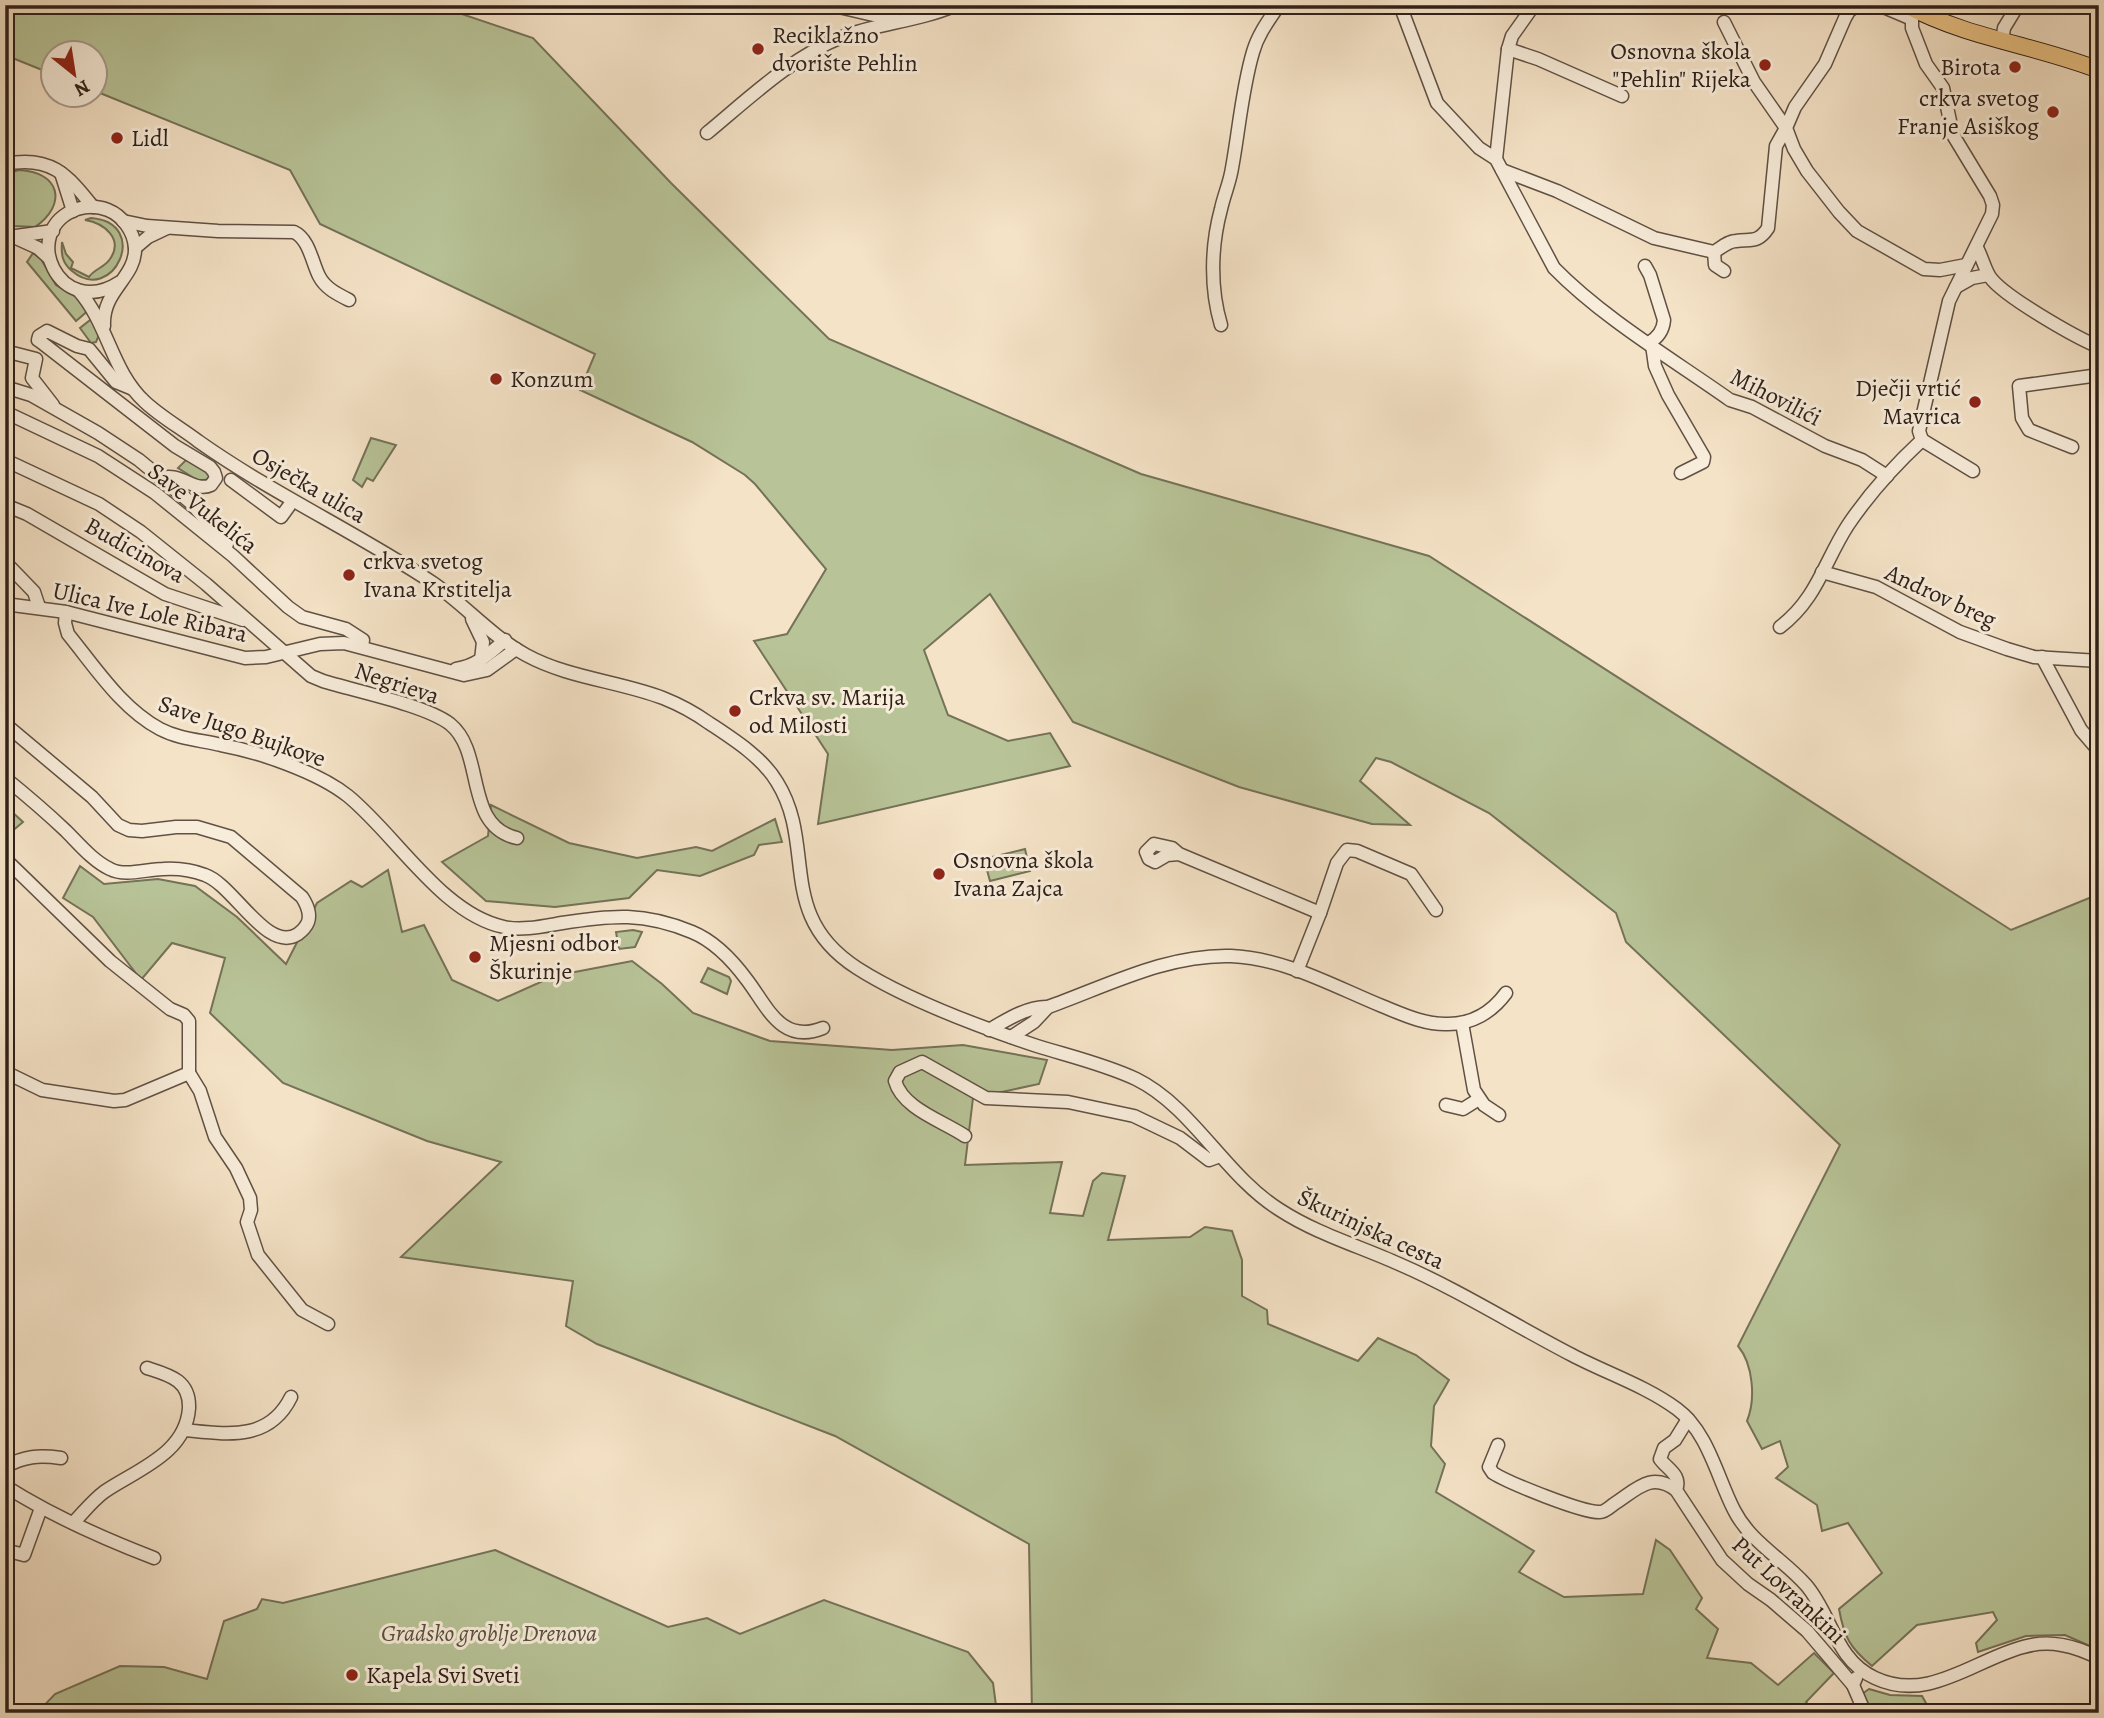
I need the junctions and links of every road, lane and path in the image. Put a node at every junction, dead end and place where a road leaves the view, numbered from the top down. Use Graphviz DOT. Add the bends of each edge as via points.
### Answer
graph roads {
  1 [pos="778,5"];
  2 [pos="956,5"];
  3 [pos="1279,5"];
  4 [pos="1400,5"];
  5 [pos="1534,5"];
  6 [pos="1858,5"];
  7 [pos="1879,5"];
  8 [pos="2018,5"];
  9 [pos="1911,12"];
  10 [pos="903,22"];
  11 [pos="1724,22"];
  12 [pos="2002,42"];
  13 [pos="1508,49"];
  14 [pos="2099,70"];
  15 [pos="1622,96"];
  16 [pos="1786,128"];
  17 [pos="707,133"];
  18 [pos="5,164"];
  19 [pos="1499,165"];
  20 [pos="61,172"];
  21 [pos="93,207"];
  22 [pos="73,211"];
  23 [pos="123,221"];
  24 [pos="173,226"];
  25 [pos="53,230"];
  26 [pos="9,237"];
  27 [pos="135,248"];
  28 [pos="1977,248"];
  29 [pos="1714,252"];
  30 [pos="49,258"];
  31 [pos="1966,265"];
  32 [pos="1645,266"];
  33 [pos="1724,271"];
  34 [pos="1988,275"];
  35 [pos="120,282"];
  36 [pos="1955,287"];
  37 [pos="79,291"];
  38 [pos="349,299"];
  39 [pos="1221,325"];
  40 [pos="2099,328"];
  41 [pos="107,341"];
  42 [pos="1651,344"];
  43 [pos="2096,346"];
  44 [pos="5,351"];
  45 [pos="92,352"];
  46 [pos="2099,375"];
  47 [pos="5,387"];
  48 [pos="133,389"];
  49 [pos="5,412"];
  50 [pos="60,414"];
  51 [pos="1922,440"];
  52 [pos="2072,447"];
  53 [pos="5,460"];
  54 [pos="1973,471"];
  55 [pos="1681,473"];
  56 [pos="1886,476"];
  57 [pos="162,478"];
  58 [pos="231,480"];
  59 [pos="5,505"];
  60 [pos="289,506"];
  61 [pos="233,556"];
  62 [pos="5,562"];
  63 [pos="1822,572"];
  64 [pos="5,604"];
  65 [pos="39,607"];
  66 [pos="66,612"];
  67 [pos="471,615"];
  68 [pos="249,622"];
  69 [pos="1780,627"];
  70 [pos="505,640"];
  71 [pos="362,647"];
  72 [pos="516,649"];
  73 [pos="285,653"];
  74 [pos="2042,657"];
  75 [pos="481,660"];
  76 [pos="2099,661"];
  77 [pos="448,670"];
  78 [pos="5,724"];
  79 [pos="2099,751"];
  80 [pos="5,778"];
  81 [pos="517,838"];
  82 [pos="1179,854"];
  83 [pos="5,859"];
  84 [pos="1436,910"];
  85 [pos="1320,912"];
  86 [pos="1297,971"];
  87 [pos="1506,993"];
  88 [pos="1048,1007"];
  89 [pos="1034,1022"];
  90 [pos="1462,1023"];
  91 [pos="823,1028"];
  92 [pos="989,1030"];
  93 [pos="1011,1037"];
  94 [pos="1040,1047"];
  95 [pos="5,1072"];
  96 [pos="189,1073"];
  97 [pos="1479,1099"];
  98 [pos="1447,1105"];
  99 [pos="1499,1115"];
  100 [pos="965,1136"];
  101 [pos="1220,1156"];
  102 [pos="328,1324"];
  103 [pos="146,1368"];
  104 [pos="291,1397"];
  105 [pos="1688,1419"];
  106 [pos="184,1430"];
  107 [pos="1498,1445"];
  108 [pos="61,1458"];
  109 [pos="5,1467"];
  110 [pos="5,1486"];
  111 [pos="1676,1490"];
  112 [pos="41,1508"];
  113 [pos="73,1523"];
  114 [pos="5,1550"];
  115 [pos="153,1558"];
  116 [pos="2099,1658"];
  117 [pos="1860,1669"];
  118 [pos="1853,1685"];
  119 [pos="1865,1713"];
  1 -- 10 [label="street" via="839,7"];
  2 -- 10 [label="street"];
  3 -- 39 [label="street" via="1254,50 1220,212 1213,286"];
  4 -- 19 [label="street, Mihovilići" via="1437,103"];
  5 -- 13 [label="street"];
  6 -- 16 [label="street" via="1844,18 1825,64"];
  7 -- 9 [label="street"];
  8 -- 12 [label="street" via="2004,28"];
  9 -- 12 [label="main road"];
  9 -- 28 [label="street" via="1926,64 1943,88 1953,135 1993,205"];
  10 -- 17 [label="street" via="838,38 778,75"];
  11 -- 16 [label="street" via="1754,82"];
  12 -- 14 [label="main road"];
  13 -- 15 [label="street"];
  13 -- 19 [label="street"];
  16 -- 29 [label="street" via="1776,146 1768,228 1753,242 1734,240"];
  16 -- 31 [label="street" via="1807,171 1857,231 1924,269"];
  18 -- 20 [label="street" via="36,161"];
  19 -- 29 [label="street, Mihovilići" via="1654,238"];
  19 -- 42 [label="street, Mihovilići" via="1554,268"];
  20 -- 21 [label="street"];
  20 -- 22 [label="street"];
  21 -- 22 [label="street"];
  21 -- 23 [label="street" via="109,210"];
  22 -- 25 [label="street"];
  23 -- 24 [label="street"];
  23 -- 27 [label="street"];
  24 -- 27 [label="street"];
  24 -- 38 [label="street" via="294,232 302,237 323,283"];
  25 -- 26 [label="street, Osječka ulica"];
  25 -- 30 [label="street"];
  26 -- 30 [label="street, Osječka ulica" via="38,248"];
  27 -- 35 [label="street" via="131,267"];
  28 -- 31 [label="street"];
  28 -- 34 [label="street"];
  29 -- 33 [label="street" via="1715,265"];
  30 -- 37 [label="street, Osječka ulica" via="59,279"];
  31 -- 36 [label="street"];
  32 -- 42 [label="street" via="1664,320"];
  34 -- 36 [label="street"];
  34 -- 43 [label="street" via="1999,289"];
  35 -- 37 [label="street" via="100,292"];
  35 -- 41 [label="street" via="103,314"];
  36 -- 51 [label="street" via="1919,431"];
  37 -- 41 [label="street, Osječka ulica"];
  40 -- 43 [label="street"];
  41 -- 45 [label="street"];
  41 -- 48 [label="street, Osječka ulica"];
  42 -- 55 [label="street" via="1668,395 1704,457 1703,462"];
  42 -- 56 [label="street, Mihovilići" via="1730,400 1862,460"];
  44 -- 50 [label="street" via="36,359 32,378"];
  45 -- 48 [label="street" via="116,382"];
  45 -- 57 [label="street" via="47,331 39,336 38,340 175,446 210,467 216,478 206,487 172,476"];
  46 -- 52 [label="street" via="2019,386 2022,418 2029,430"];
  47 -- 50 [label="street" via="31,395"];
  48 -- 67 [label="street, Osječka ulica" via="236,468 435,585"];
  49 -- 61 [label="street, Save Vukelića" via="98,456 155,493"];
  50 -- 57 [label="street" via="98,433"];
  51 -- 54 [label="street"];
  51 -- 56 [label="street"];
  53 -- 68 [label="street" via="99,504 141,532"];
  56 -- 63 [label="street" via="1848,526"];
  57 -- 61 [label="street" via="190,502"];
  58 -- 60 [label="street" via="256,492 281,517"];
  59 -- 68 [label="street, Budicinova" via="165,594"];
  61 -- 71 [label="street, Save Vukelića" via="302,617 358,635"];
  62 -- 65 [label="street" via="34,592"];
  63 -- 69 [label="street" via="1811,596"];
  63 -- 74 [label="street, Androv breg" via="1876,587 1960,632"];
  64 -- 65 [label="street, Ulica Ive Lole Ribara"];
  65 -- 66 [label="street, Ulica Ive Lole Ribara"];
  66 -- 73 [label="street, Ulica Ive Lole Ribara" via="245,658"];
  66 -- 91 [label="street, Save Jugo Bujkove" via="68,634 142,718 189,739 223,745 318,776 357,804 442,893 478,918 506,928 611,915 660,919 695,933 728,956 769,1014 785,1027 800,1032"];
  67 -- 70 [label="street, Osječka ulica"];
  67 -- 75 [label="street" via="483,642"];
  68 -- 73 [label="street"];
  70 -- 72 [label="street, Osječka ulica"];
  70 -- 75 [label="street"];
  71 -- 73 [label="street, Ulica Ive Lole Ribara" via="328,643"];
  71 -- 77 [label="street, Ulica Ive Lole Ribara"];
  72 -- 77 [label="street, Ulica Ive Lole Ribara" via="497,665 475,674"];
  72 -- 92 [label="street, Škurinjska cesta" via="556,667 667,699 759,760 783,793 792,820 802,892 812,919 829,944 850,964 877,979"];
  73 -- 81 [label="street, Negrieva" via="311,676 422,710 452,726 462,740 482,808 501,832"];
  74 -- 76 [label="street, Androv breg"];
  74 -- 79 [label="street" via="2081,730"];
  75 -- 77 [label="street"];
  78 -- 80 [label="street" via="126,829 197,827 232,837 302,897 308,909 307,925 288,939 275,937 209,876 189,870 111,870"];
  82 -- 85 [label="street"];
  83 -- 96 [label="street" via="110,961 146,992 184,1015 189,1021"];
  84 -- 85 [label="street" via="1411,874 1347,850 1337,863"];
  85 -- 86 [label="street"];
  86 -- 88 [label="street" via="1252,958 1200,957 1153,968"];
  86 -- 90 [label="street" via="1416,1019"];
  87 -- 90 [label="street" via="1488,1012"];
  88 -- 89 [label="street"];
  88 -- 92 [label="street" via="1013,1016"];
  89 -- 93 [label="street"];
  89 -- 94 [label="street"];
  90 -- 97 [label="street"];
  92 -- 93 [label="street, Škurinjska cesta"];
  93 -- 94 [label="street, Škurinjska cesta"];
  94 -- 101 [label="street, Škurinjska cesta" via="1143,1082 1170,1102"];
  95 -- 96 [label="street" via="42,1090 114,1101"];
  96 -- 102 [label="street" via="201,1091 215,1137 250,1198 247,1222 258,1255 302,1310"];
  97 -- 98 [label="street" via="1463,1109"];
  97 -- 99 [label="street"];
  100 -- 101 [label="street" via="912,1105 895,1081 900,1072 922,1062 986,1098 1068,1102 1134,1116 1180,1138 1209,1160"];
  101 -- 105 [label="street, Škurinjska cesta" via="1261,1198 1304,1225 1441,1284 1673,1406"];
  103 -- 106 [label="street" via="175,1378 187,1391"];
  104 -- 106 [label="street" via="283,1414 258,1429 241,1433"];
  105 -- 111 [label="street, Put Lovrankini" via="1660,1459 1675,1475"];
  105 -- 117 [label="street, Škurinjska cesta" via="1736,1515 1805,1583 1842,1650"];
  106 -- 113 [label="street" via="153,1463 100,1495"];
  107 -- 111 [label="street" via="1489,1466 1493,1473 1550,1498 1595,1511 1604,1511 1651,1481 1662,1481"];
  108 -- 109 [label="street" via="41,1455"];
  110 -- 112 [label="street"];
  111 -- 118 [label="street, Put Lovrankini" via="1722,1560 1807,1631"];
  112 -- 113 [label="street"];
  112 -- 114 [label="street" via="24,1555"];
  113 -- 115 [label="street"];
  116 -- 117 [label="street, Škurinjska cesta" via="2065,1645 2039,1644 1918,1685 1889,1683"];
  117 -- 118 [label="street"];
  118 -- 119 [label="street, Put Lovrankini"];
}
